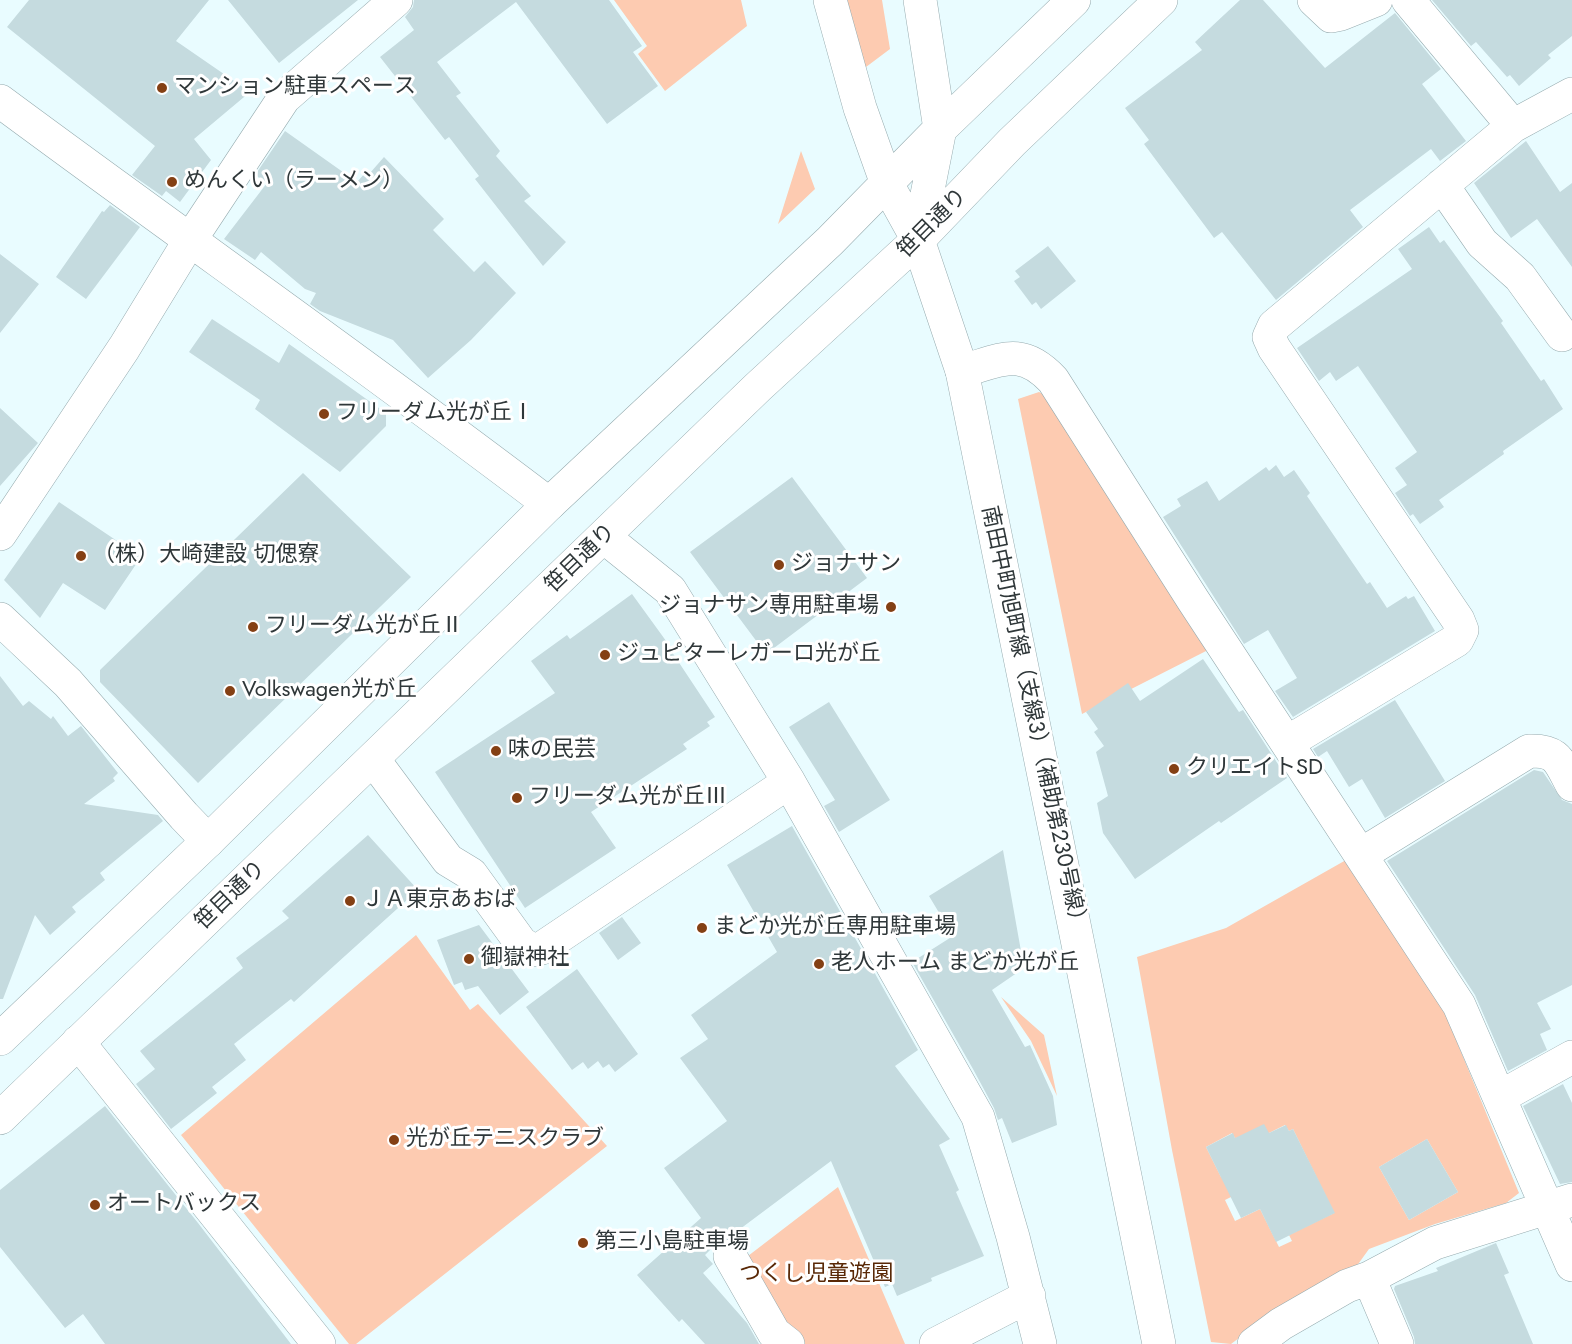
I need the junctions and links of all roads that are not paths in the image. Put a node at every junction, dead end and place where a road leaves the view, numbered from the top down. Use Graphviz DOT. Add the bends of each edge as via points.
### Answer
graph roads {
  1 [pos="396,0"];
  2 [pos="830,0"];
  3 [pos="920,0"];
  4 [pos="1074,0"];
  5 [pos="1161,0"];
  6 [pos="1314,0"];
  7 [pos="1376,0"];
  8 [pos="1408,0"];
  9 [pos="1572,94"];
  10 [pos="0,101"];
  11 [pos="1513,126"];
  12 [pos="940,129"];
  13 [pos="887,184"];
  14 [pos="1442,186"];
  15 [pos="190,240"];
  16 [pos="918,240"];
  17 [pos="1562,335"];
  18 [pos="962,371"];
  19 [pos="549,504"];
  20 [pos="0,534"];
  21 [pos="604,537"];
  22 [pos="0,619"];
  23 [pos="1288,742"];
  24 [pos="373,759"];
  25 [pos="789,782"];
  26 [pos="1572,785"];
  27 [pos="208,841"];
  28 [pos="1362,854"];
  29 [pos="0,1039"];
  30 [pos="78,1042"];
  31 [pos="1572,1057"];
  32 [pos="1500,1097"];
  33 [pos="0,1118"];
  34 [pos="1560,1204"];
  35 [pos="729,1256"];
  36 [pos="1572,1265"];
  37 [pos="1369,1278"];
  38 [pos="1029,1296"];
  39 [pos="774,1340"];
  40 [pos="319,1344"];
  41 [pos="936,1344"];
  42 [pos="1040,1344"];
  43 [pos="1159,1344"];
  44 [pos="1254,1344"];
  45 [pos="1397,1344"];
  1 -- 15 [label="street" via="284,98"];
  2 -- 13 [label="street, 南田中町旭町線（支線3）（補助第230号線）" via="860,108"];
  3 -- 12 [label="street"];
  4 -- 12 [label="street"];
  5 -- 16 [label="street, 笹目通り" via="1006,147"];
  6 -- 7 [label="street" via="1331,16"];
  8 -- 11 [label="street"];
  9 -- 11 [label="street"];
  10 -- 15 [label="street"];
  11 -- 14 [label="street"];
  12 -- 13 [label="street"];
  12 -- 16 [label="street"];
  13 -- 16 [label="street, 南田中町旭町線（支線3）（補助第230号線）"];
  13 -- 19 [label="street"];
  14 -- 17 [label="street" via="1482,243 1520,277"];
  14 -- 23 [label="street" via="1274,326 1269,337 1462,630 1456,640"];
  15 -- 19 [label="street"];
  15 -- 20 [label="street"];
  16 -- 18 [label="street, 南田中町旭町線（支線3）（補助第230号線）"];
  16 -- 21 [label="street, 笹目通り" via="758,387"];
  18 -- 23 [label="street" via="1011,357 1028,360 1053,380"];
  18 -- 43 [label="street, 南田中町旭町線（支線3）（補助第230号線）"];
  19 -- 27 [label="street"];
  21 -- 24 [label="street, 笹目通り"];
  21 -- 25 [label="street" via="670,590"];
  22 -- 27 [label="street" via="68,683"];
  23 -- 28 [label="street"];
  24 -- 25 [label="street" via="448,860 471,874 521,943 532,950 542,948"];
  24 -- 30 [label="street, 笹目通り"];
  25 -- 38 [label="street" via="978,1117"];
  26 -- 28 [label="street" via="1558,759 1544,751 1529,751"];
  27 -- 29 [label="street"];
  28 -- 32 [label="street" via="1459,1005"];
  30 -- 33 [label="street, 笹目通り"];
  30 -- 40 [label="street"];
  31 -- 32 [label="street"];
  32 -- 34 [label="street"];
  34 -- 36 [label="street"];
  34 -- 37 [label="street" via="1435,1243"];
  35 -- 39 [label="street"];
  37 -- 44 [label="street" via="1347,1286"];
  37 -- 45 [label="street"];
  38 -- 41 [label="street"];
  38 -- 42 [label="street"];
}
